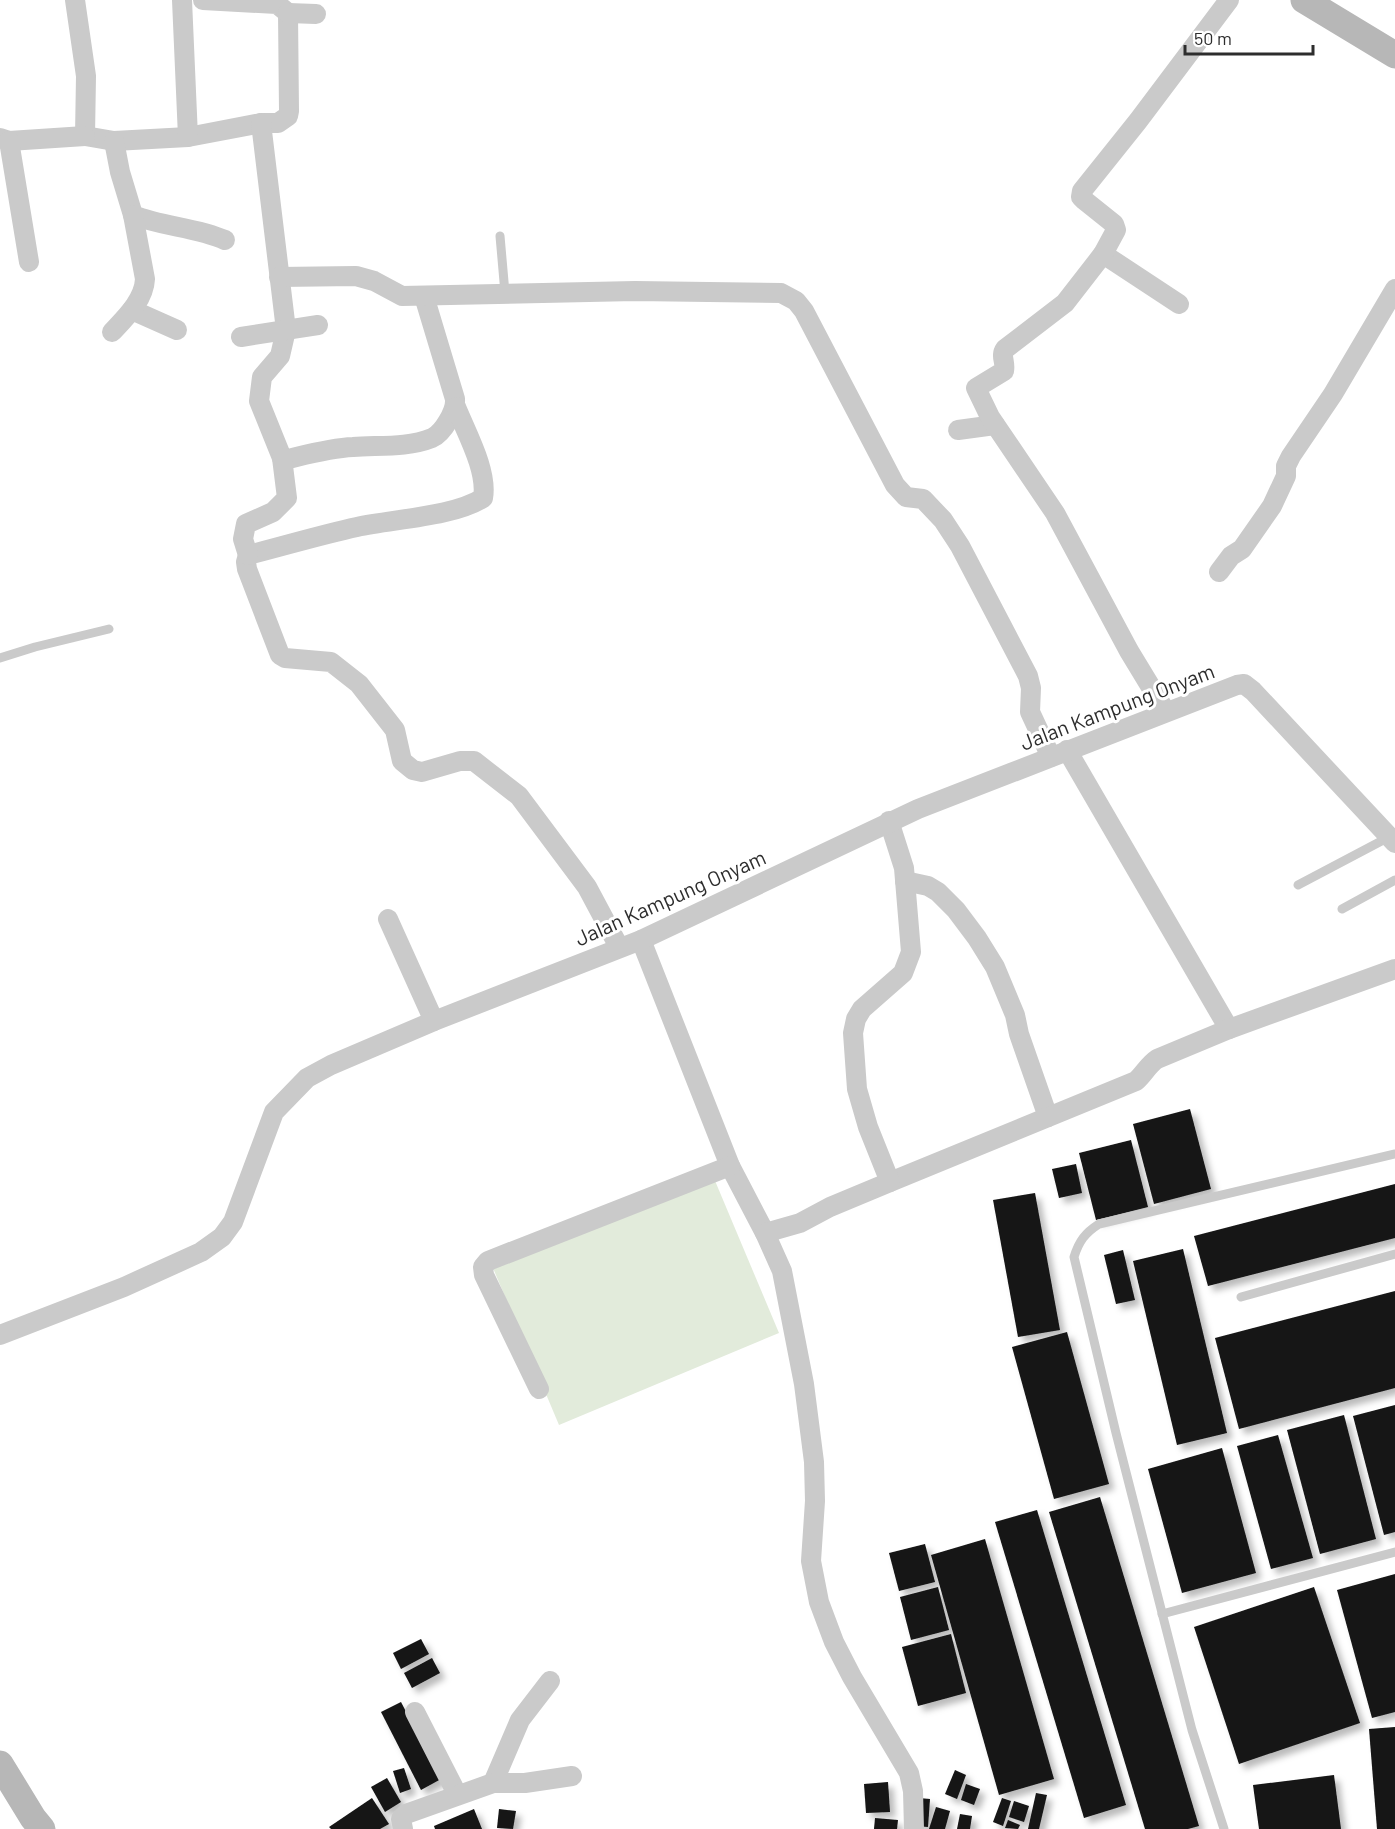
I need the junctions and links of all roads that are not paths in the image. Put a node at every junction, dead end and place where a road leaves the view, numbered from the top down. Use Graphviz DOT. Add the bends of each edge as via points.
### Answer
graph roads {
  1 [pos="75,0"];
  2 [pos="182,0"];
  3 [pos="203,0"];
  4 [pos="1229,0"];
  5 [pos="1304,0"];
  6 [pos="288,13"];
  7 [pos="316,14"];
  8 [pos="1395,55"];
  9 [pos="261,123"];
  10 [pos="85,136"];
  11 [pos="188,137"];
  12 [pos="5,140"];
  13 [pos="114,141"];
  14 [pos="133,215"];
  15 [pos="500,236"];
  16 [pos="225,240"];
  17 [pos="1104,254"];
  18 [pos="29,262"];
  19 [pos="279,277"];
  20 [pos="1395,289"];
  21 [pos="505,293"];
  22 [pos="424,296"];
  23 [pos="1179,304"];
  24 [pos="132,310"];
  25 [pos="318,325"];
  26 [pos="177,330"];
  27 [pos="286,330"];
  28 [pos="112,332"];
  29 [pos="241,337"];
  30 [pos="456,407"];
  31 [pos="996,425"];
  32 [pos="958,429"];
  33 [pos="282,458"];
  34 [pos="248,555"];
  35 [pos="1220,572"];
  36 [pos="109,629"];
  37 [pos="0,658"];
  38 [pos="1166,712"];
  39 [pos="1059,753"];
  40 [pos="890,822"];
  41 [pos="1392,840"];
  42 [pos="1395,880"];
  43 [pos="905,881"];
  44 [pos="1298,885"];
  45 [pos="1342,909"];
  46 [pos="388,919"];
  47 [pos="641,939"];
  48 [pos="619,947"];
  49 [pos="1395,969"];
  50 [pos="434,1021"];
  51 [pos="1228,1029"];
  52 [pos="1048,1117"];
  53 [pos="1395,1154"];
  54 [pos="730,1166"];
  55 [pos="890,1182"];
  56 [pos="765,1233"];
  57 [pos="1395,1254"];
  58 [pos="1241,1297"];
  59 [pos="0,1335"];
  60 [pos="539,1389"];
  61 [pos="1395,1552"];
  62 [pos="1162,1614"];
  63 [pos="550,1680"];
  64 [pos="415,1712"];
  65 [pos="0,1764"];
  66 [pos="572,1776"];
  67 [pos="493,1783"];
  68 [pos="458,1794"];
  69 [pos="42,1829"];
  70 [pos="403,1829"];
  71 [pos="914,1829"];
  72 [pos="1224,1829"];
  1 -- 10 [label="street" via="86,76"];
  2 -- 11 [label="street"];
  3 -- 6 [label="street" via="277,4"];
  4 -- 17 [label="street" via="1082,191 1081,197 1114,224 1116,230"];
  5 -- 8 [label="main road"];
  6 -- 7 [label="street"];
  6 -- 9 [label="street" via="288,116 278,123"];
  9 -- 11 [label="street"];
  9 -- 19 [label="street"];
  10 -- 12 [label="street"];
  10 -- 13 [label="street"];
  11 -- 13 [label="street"];
  12 -- 18 [label="street"];
  13 -- 14 [label="street"];
  14 -- 16 [label="street"];
  14 -- 24 [label="street" via="145,288"];
  15 -- 21 [label="lane"];
  17 -- 23 [label="street"];
  17 -- 31 [label="street" via="1065,303 1005,349 1004,370 976,387"];
  19 -- 22 [label="street" via="356,276 402,296"];
  19 -- 27 [label="street"];
  20 -- 35 [label="street" via="1291,456 1272,506 1242,549"];
  21 -- 22 [label="street"];
  21 -- 39 [label="street" via="781,293 796,301 895,485 906,497 923,499 935,510 960,546 1028,676 1030,712"];
  22 -- 30 [label="street"];
  24 -- 26 [label="street"];
  24 -- 28 [label="street"];
  25 -- 27 [label="street"];
  27 -- 29 [label="street"];
  27 -- 33 [label="street" via="280,356 262,378 259,401"];
  30 -- 33 [label="street" via="432,438"];
  30 -- 34 [label="street" via="485,488 483,498 476,503 357,527"];
  31 -- 32 [label="street"];
  31 -- 38 [label="street" via="1055,513"];
  33 -- 34 [label="street" via="287,498 273,512 246,524 243,539"];
  34 -- 48 [label="street" via="247,569 280,654 285,658 331,662 359,684 395,730 402,761 413,770 422,772 474,761 519,796 587,886"];
  36 -- 37 [label="lane"];
  38 -- 39 [label="street, Jalan Kampung Onyam"];
  38 -- 41 [label="street, Jalan Kampung Onyam" via="1244,684"];
  39 -- 40 [label="street, Jalan Kampung Onyam"];
  39 -- 51 [label="street"];
  40 -- 43 [label="street"];
  40 -- 47 [label="street, Jalan Kampung Onyam"];
  41 -- 44 [label="lane"];
  42 -- 45 [label="lane"];
  43 -- 52 [label="street" via="938,892 995,967"];
  43 -- 55 [label="street" via="911,952 903,973 862,1009 854,1033 857,1089"];
  46 -- 50 [label="street"];
  47 -- 48 [label="street, Jalan Kampung Onyam"];
  47 -- 54 [label="street"];
  48 -- 50 [label="street, Jalan Kampung Onyam"];
  49 -- 51 [label="street"];
  50 -- 59 [label="street, Jalan Kampung Onyam" via="331,1065 307,1078 290,1094 274,1112 233,1222 222,1237 201,1252 123,1287"];
  51 -- 52 [label="street" via="1157,1059 1136,1081"];
  52 -- 55 [label="street"];
  53 -- 62 [label="lane" via="1099,1224 1085,1233 1078,1244 1074,1257 1076,1271"];
  54 -- 56 [label="street"];
  54 -- 60 [label="street" via="488,1261 483,1267 484,1275"];
  55 -- 56 [label="street" via="800,1222"];
  56 -- 71 [label="street" via="782,1271 804,1384 814,1462 811,1561 819,1602 852,1677 909,1773"];
  57 -- 58 [label="lane"];
  61 -- 62 [label="lane"];
  62 -- 72 [label="lane" via="1192,1730"];
  63 -- 67 [label="street" via="520,1720"];
  64 -- 68 [label="street"];
  65 -- 69 [label="main road"];
  66 -- 67 [label="street"];
  67 -- 68 [label="street"];
  68 -- 70 [label="street" via="406,1814"];
}
